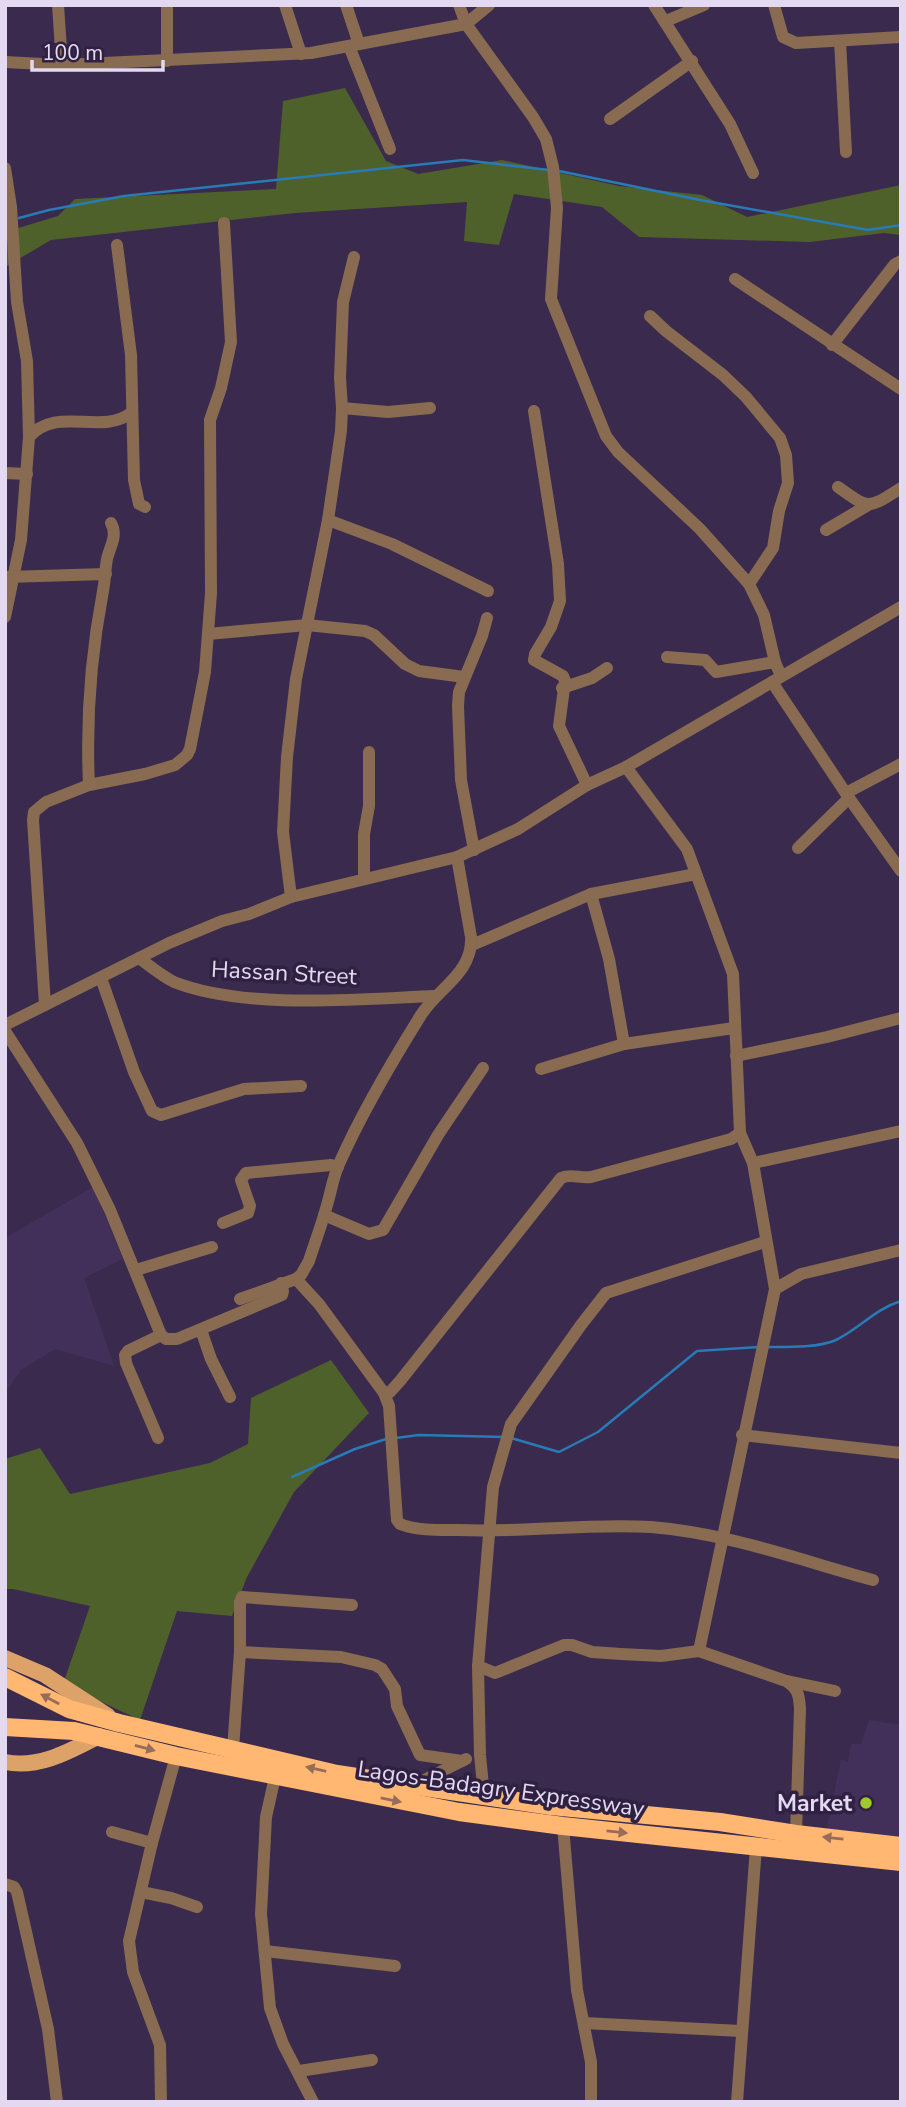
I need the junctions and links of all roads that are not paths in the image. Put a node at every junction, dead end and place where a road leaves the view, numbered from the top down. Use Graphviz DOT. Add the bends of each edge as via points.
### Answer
graph roads {
  1 [pos="58,5"];
  2 [pos="167,5"];
  3 [pos="285,5"];
  4 [pos="346,5"];
  5 [pos="459,5"];
  6 [pos="489,5"];
  7 [pos="654,5"];
  8 [pos="704,5"];
  9 [pos="774,5"];
  10 [pos="666,21"];
  11 [pos="466,24"];
  12 [pos="901,37"];
  13 [pos="839,41"];
  14 [pos="354,45"];
  15 [pos="301,54"];
  16 [pos="167,61"];
  17 [pos="692,61"];
  18 [pos="5,62"];
  19 [pos="62,65"];
  20 [pos="610,119"];
  21 [pos="390,149"];
  22 [pos="846,152"];
  23 [pos="5,168"];
  24 [pos="753,173"];
  25 [pos="223,223"];
  26 [pos="117,244"];
  27 [pos="354,257"];
  28 [pos="901,261"];
  29 [pos="735,279"];
  30 [pos="650,316"];
  31 [pos="832,345"];
  32 [pos="901,389"];
  33 [pos="342,408"];
  34 [pos="430,408"];
  35 [pos="534,411"];
  36 [pos="131,413"];
  37 [pos="29,437"];
  38 [pos="5,473"];
  39 [pos="27,474"];
  40 [pos="838,487"];
  41 [pos="901,488"];
  42 [pos="868,505"];
  43 [pos="145,507"];
  44 [pos="328,520"];
  45 [pos="111,523"];
  46 [pos="827,530"];
  47 [pos="106,574"];
  48 [pos="9,577"];
  49 [pos="749,584"];
  50 [pos="488,591"];
  51 [pos="901,607"];
  52 [pos="5,617"];
  53 [pos="486,618"];
  54 [pos="307,625"];
  55 [pos="208,634"];
  56 [pos="667,657"];
  57 [pos="775,663"];
  58 [pos="607,668"];
  59 [pos="464,677"];
  60 [pos="776,679"];
  61 [pos="562,688"];
  62 [pos="369,752"];
  63 [pos="901,764"];
  64 [pos="626,767"];
  65 [pos="89,785"];
  66 [pos="587,785"];
  67 [pos="848,796"];
  68 [pos="798,848"];
  69 [pos="474,850"];
  70 [pos="457,857"];
  71 [pos="901,871"];
  72 [pos="696,874"];
  73 [pos="364,878"];
  74 [pos="591,894"];
  75 [pos="290,897"];
  76 [pos="472,945"];
  77 [pos="139,958"];
  78 [pos="101,978"];
  79 [pos="435,996"];
  80 [pos="45,1005"];
  81 [pos="901,1018"];
  82 [pos="5,1025"];
  83 [pos="734,1028"];
  84 [pos="5,1031"];
  85 [pos="624,1044"];
  86 [pos="736,1056"];
  87 [pos="483,1068"];
  88 [pos="541,1069"];
  89 [pos="300,1086"];
  90 [pos="901,1130"];
  91 [pos="740,1133"];
  92 [pos="752,1163"];
  93 [pos="338,1167"];
  94 [pos="324,1215"];
  95 [pos="223,1223"];
  96 [pos="765,1242"];
  97 [pos="212,1247"];
  98 [pos="901,1250"];
  99 [pos="136,1270"];
  100 [pos="296,1279"];
  101 [pos="281,1283"];
  102 [pos="775,1289"];
  103 [pos="240,1299"];
  104 [pos="201,1330"];
  105 [pos="161,1335"];
  106 [pos="384,1393"];
  107 [pos="230,1397"];
  108 [pos="742,1435"];
  109 [pos="158,1438"];
  110 [pos="901,1454"];
  111 [pos="489,1531"];
  112 [pos="722,1537"];
  113 [pos="873,1580"];
  114 [pos="352,1605"];
  115 [pos="699,1651"];
  116 [pos="240,1652"];
  117 [pos="5,1658"];
  118 [pos="478,1666"];
  119 [pos="5,1677"];
  120 [pos="786,1681"];
  121 [pos="835,1691"];
  122 [pos="119,1723"];
  123 [pos="5,1727"];
  124 [pos="99,1736"];
  125 [pos="233,1749"];
  126 [pos="480,1755"];
  127 [pos="176,1756"];
  128 [pos="462,1761"];
  129 [pos="5,1762"];
  130 [pos="275,1777"];
  131 [pos="412,1786"];
  132 [pos="484,1795"];
  133 [pos="720,1822"];
  134 [pos="563,1826"];
  135 [pos="112,1832"];
  136 [pos="796,1835"];
  137 [pos="152,1843"];
  138 [pos="721,1843"];
  139 [pos="901,1846"];
  140 [pos="756,1847"];
  141 [pos="901,1862"];
  142 [pos="5,1884"];
  143 [pos="141,1892"];
  144 [pos="197,1907"];
  145 [pos="265,1951"];
  146 [pos="395,1966"];
  147 [pos="584,2023"];
  148 [pos="741,2031"];
  149 [pos="372,2060"];
  150 [pos="299,2071"];
  151 [pos="57,2102"];
  152 [pos="161,2102"];
  153 [pos="313,2102"];
  154 [pos="592,2102"];
  155 [pos="737,2102"];
  1 -- 19 [label="street"];
  2 -- 16 [label="street"];
  3 -- 15 [label="street"];
  4 -- 14 [label="street"];
  5 -- 11 [label="street"];
  6 -- 11 [label="street"];
  7 -- 10 [label="street"];
  8 -- 10 [label="street"];
  9 -- 13 [label="street" via="783,37 789,41"];
  10 -- 17 [label="street"];
  11 -- 14 [label="street"];
  11 -- 49 [label="street" via="546,139 556,208 551,299 607,436"];
  12 -- 13 [label="street"];
  13 -- 22 [label="street"];
  14 -- 15 [label="street"];
  14 -- 21 [label="street"];
  15 -- 16 [label="street"];
  16 -- 19 [label="street"];
  17 -- 20 [label="street"];
  17 -- 24 [label="street"];
  18 -- 19 [label="street"];
  23 -- 37 [label="street" via="27,361"];
  25 -- 55 [label="street" via="231,342 210,420"];
  26 -- 36 [label="street" via="131,355"];
  27 -- 33 [label="street" via="343,302"];
  28 -- 31 [label="street"];
  29 -- 31 [label="street"];
  30 -- 49 [label="street" via="723,375 780,438 788,483 773,548"];
  31 -- 32 [label="street"];
  33 -- 34 [label="street" via="388,412"];
  33 -- 44 [label="street"];
  35 -- 61 [label="street" via="560,601 534,657 563,676"];
  36 -- 37 [label="street" via="112,422 53,422"];
  36 -- 43 [label="street" via="137,497"];
  37 -- 39 [label="street"];
  38 -- 39 [label="street"];
  39 -- 48 [label="street" via="22,540"];
  40 -- 42 [label="street"];
  41 -- 42 [label="street"];
  42 -- 46 [label="street"];
  44 -- 50 [label="street" via="392,544"];
  44 -- 54 [label="street"];
  45 -- 47 [label="street" via="114,542"];
  47 -- 48 [label="street"];
  47 -- 65 [label="street" via="87,741"];
  48 -- 52 [label="street"];
  49 -- 57 [label="street" via="764,615"];
  51 -- 60 [label="street"];
  53 -- 59 [label="street"];
  54 -- 55 [label="street"];
  54 -- 59 [label="street" via="365,631 419,671"];
  54 -- 75 [label="street" via="287,757 284,832"];
  55 -- 65 [label="street" via="205,672 187,755 175,765"];
  56 -- 57 [label="street" via="705,660 716,672"];
  57 -- 60 [label="street"];
  58 -- 61 [label="street"];
  59 -- 69 [label="street" via="458,706 461,780"];
  60 -- 64 [label="street"];
  60 -- 67 [label="street"];
  61 -- 66 [label="street" via="558,726"];
  62 -- 73 [label="street"];
  63 -- 67 [label="street"];
  64 -- 66 [label="street"];
  64 -- 72 [label="street" via="687,849"];
  65 -- 80 [label="street" via="46,802 34,812"];
  66 -- 69 [label="street" via="518,829"];
  67 -- 68 [label="street"];
  67 -- 71 [label="street"];
  69 -- 70 [label="street"];
  70 -- 73 [label="street"];
  70 -- 76 [label="street"];
  72 -- 74 [label="street"];
  72 -- 83 [label="street" via="733,974"];
  73 -- 75 [label="street"];
  74 -- 76 [label="street"];
  74 -- 85 [label="street" via="609,959"];
  75 -- 77 [label="street"];
  76 -- 79 [label="street" via="460,972"];
  77 -- 78 [label="street"];
  77 -- 79 [label="street, Hassan Street" via="172,981 228,995 335,1000"];
  78 -- 80 [label="street"];
  78 -- 89 [label="street" via="152,1111 161,1115 244,1089"];
  79 -- 93 [label="street" via="372,1094"];
  80 -- 82 [label="street"];
  81 -- 86 [label="street"];
  83 -- 85 [label="street"];
  83 -- 86 [label="street"];
  84 -- 99 [label="street" via="77,1143"];
  85 -- 88 [label="street"];
  86 -- 91 [label="street"];
  87 -- 94 [label="street" via="383,1230 369,1234"];
  90 -- 92 [label="street"];
  91 -- 92 [label="street"];
  91 -- 106 [label="street" via="591,1177 572,1174 561,1178 400,1381"];
  92 -- 96 [label="street"];
  93 -- 94 [label="street"];
  93 -- 95 [label="street" via="246,1174 241,1180 248,1213"];
  94 -- 100 [label="street" via="309,1261"];
  96 -- 102 [label="street"];
  96 -- 111 [label="street" via="606,1293 511,1424 493,1487"];
  97 -- 99 [label="street"];
  98 -- 102 [label="street" via="801,1274"];
  99 -- 105 [label="street"];
  100 -- 101 [label="street"];
  100 -- 106 [label="street"];
  101 -- 103 [label="street"];
  101 -- 104 [label="street" via="282,1295"];
  102 -- 108 [label="street"];
  104 -- 105 [label="street" via="171,1340"];
  104 -- 107 [label="street"];
  105 -- 109 [label="street" via="125,1355"];
  106 -- 111 [label="street" via="400,1524"];
  108 -- 110 [label="street"];
  108 -- 112 [label="street"];
  111 -- 112 [label="street" via="651,1527"];
  111 -- 118 [label="street"];
  112 -- 113 [label="street"];
  112 -- 115 [label="street"];
  114 -- 116 [label="street" via="242,1597"];
  115 -- 118 [label="street" via="661,1656 621,1654 568,1644 495,1673"];
  115 -- 120 [label="street"];
  116 -- 125 [label="street"];
  116 -- 128 [label="street" via="341,1657 375,1665 395,1689 397,1706 420,1755"];
  117 -- 122 [label="main road, Lagos-Badagry Expressway" via="45,1675"];
  118 -- 126 [label="street"];
  122 -- 119 [label="highway, Lagos-Badagry Expressway, one-way" via="69,1709"];
  120 -- 121 [label="street"];
  120 -- 136 [label="street" via="799,1692"];
  122 -- 125 [label="highway, Lagos-Badagry Expressway"];
  123 -- 124 [label="highway, Lagos-Badagry Expressway"];
  124 -- 127 [label="highway, Lagos-Badagry Expressway, one-way"];
  124 -- 129 [label="main road" via="56,1758"];
  131 -- 125 [label="highway, Lagos-Badagry Expressway, one-way"];
  126 -- 128 [label="street"];
  126 -- 132 [label="street"];
  127 -- 130 [label="highway, Lagos-Badagry Expressway"];
  127 -- 137 [label="street"];
  128 -- 131 [label="street"];
  130 -- 134 [label="highway, Lagos-Badagry Expressway, one-way" via="432,1808"];
  130 -- 145 [label="street" via="266,1817 261,1914"];
  131 -- 132 [label="highway, Lagos-Badagry Expressway"];
  132 -- 133 [label="highway, Lagos-Badagry Expressway"];
  133 -- 136 [label="highway, Lagos-Badagry Expressway"];
  133 -- 138 [label="highway"];
  134 -- 138 [label="highway, Lagos-Badagry Expressway, one-way"];
  134 -- 147 [label="street"];
  135 -- 137 [label="street"];
  139 -- 136 [label="highway, Lagos-Badagry Expressway, one-way"];
  137 -- 143 [label="street"];
  138 -- 140 [label="highway, Lagos-Badagry Expressway"];
  140 -- 141 [label="highway, Lagos-Badagry Expressway"];
  140 -- 148 [label="street"];
  142 -- 151 [label="street" via="17,1892 48,2029"];
  143 -- 144 [label="street"];
  143 -- 152 [label="street" via="130,1941 133,1972 160,2045"];
  145 -- 146 [label="street"];
  145 -- 150 [label="street" via="270,2008"];
  147 -- 148 [label="street"];
  147 -- 154 [label="street"];
  148 -- 155 [label="street"];
  149 -- 150 [label="street"];
  150 -- 153 [label="street"];
}
